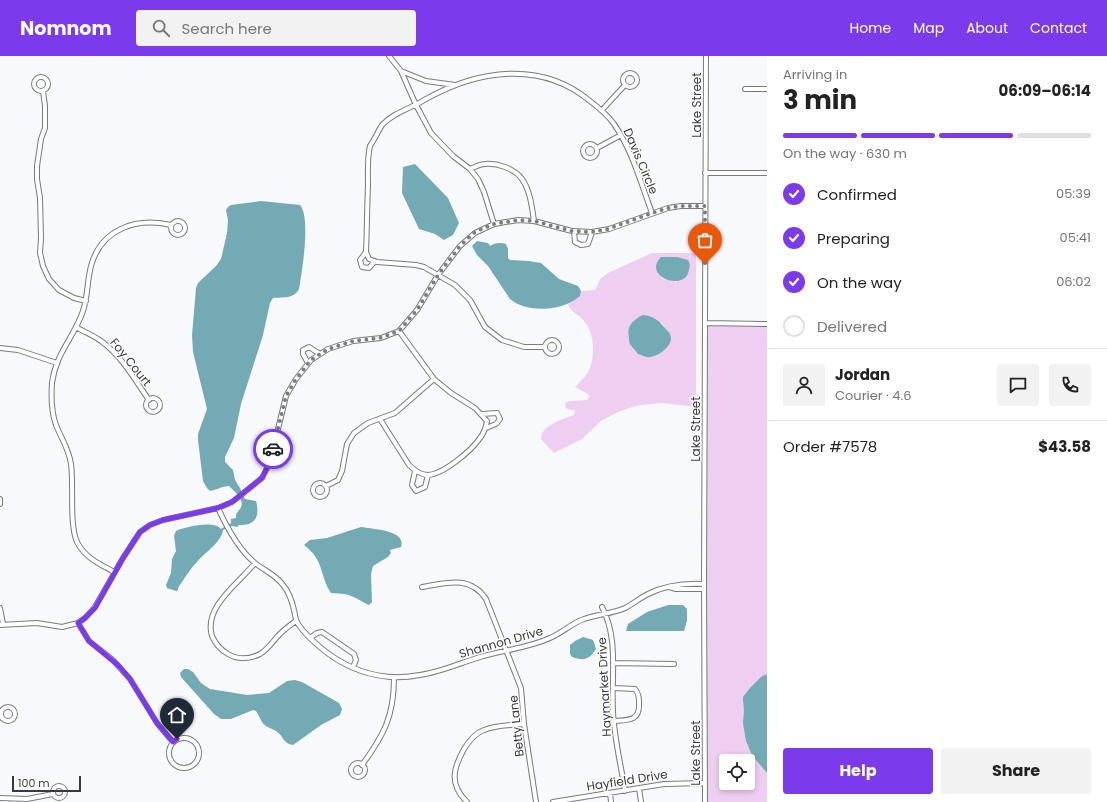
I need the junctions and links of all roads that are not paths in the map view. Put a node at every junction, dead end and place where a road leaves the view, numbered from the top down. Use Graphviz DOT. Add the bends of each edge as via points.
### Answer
graph roads {
  1 [pos="389,56"];
  2 [pos="706,56"];
  3 [pos="401,71"];
  4 [pos="625,85"];
  5 [pos="457,86"];
  6 [pos="746,89"];
  7 [pos="767,89"];
  8 [pos="43,91"];
  9 [pos="416,105"];
  10 [pos="602,110"];
  11 [pos="621,135"];
  12 [pos="597,148"];
  13 [pos="470,168"];
  14 [pos="705,173"];
  15 [pos="767,173"];
  16 [pos="705,206"];
  17 [pos="652,213"];
  18 [pos="534,221"];
  19 [pos="494,224"];
  20 [pos="171,225"];
  21 [pos="574,231"];
  22 [pos="592,232"];
  23 [pos="366,252"];
  24 [pos="375,262"];
  25 [pos="438,275"];
  26 [pos="86,301"];
  27 [pos="705,323"];
  28 [pos="767,324"];
  29 [pos="76,327"];
  30 [pos="399,331"];
  31 [pos="545,347"];
  32 [pos="0,348"];
  33 [pos="320,354"];
  34 [pos="57,363"];
  35 [pos="308,363"];
  36 [pos="434,379"];
  37 [pos="149,400"];
  38 [pos="482,414"];
  39 [pos="380,419"];
  40 [pos="486,428"];
  41 [pos="415,471"];
  42 [pos="428,475"];
  43 [pos="326,486"];
  44 [pos="0,499"];
  45 [pos="0,504"];
  46 [pos="218,508"];
  47 [pos="255,563"];
  48 [pos="114,572"];
  49 [pos="704,584"];
  50 [pos="422,587"];
  51 [pos="669,587"];
  52 [pos="704,590"];
  53 [pos="602,607"];
  54 [pos="0,608"];
  55 [pos="606,615"];
  56 [pos="296,621"];
  57 [pos="78,623"];
  58 [pos="1,625"];
  59 [pos="310,638"];
  60 [pos="507,650"];
  61 [pos="612,663"];
  62 [pos="674,664"];
  63 [pos="353,667"];
  64 [pos="394,678"];
  65 [pos="613,688"];
  66 [pos="614,722"];
  67 [pos="524,724"];
  68 [pos="173,742"];
  69 [pos="362,765"];
  70 [pos="705,783"];
  71 [pos="639,788"];
  72 [pos="625,791"];
  73 [pos="610,793"];
  74 [pos="53,794"];
  75 [pos="0,798"];
  76 [pos="467,802"];
  77 [pos="536,802"];
  78 [pos="553,802"];
  79 [pos="611,802"];
  80 [pos="641,802"];
  81 [pos="705,802"];
  1 -- 3 [label="street"];
  2 -- 14 [label="street, Lake Street"];
  3 -- 5 [label="street, Davis Circle" via="426,82"];
  3 -- 9 [label="street"];
  4 -- 10 [label="street"];
  5 -- 9 [label="street, Davis Circle"];
  5 -- 10 [label="street, Davis Circle" via="496,74 543,76 580,92"];
  6 -- 7 [label="street"];
  8 -- 26 [label="street" via="45,128 37,172 42,238 40,253 49,279 59,290"];
  9 -- 13 [label="street" via="432,134 453,156"];
  9 -- 23 [label="street, Davis Circle" via="399,112 382,125 370,146"];
  10 -- 11 [label="street, Davis Circle"];
  11 -- 12 [label="street"];
  11 -- 17 [label="street, Davis Circle"];
  13 -- 18 [label="street" via="484,164 498,165 522,178"];
  13 -- 19 [label="street" via="484,192"];
  14 -- 15 [label="street"];
  14 -- 16 [label="street, Lake Street"];
  16 -- 17 [label="street" via="681,206"];
  16 -- 27 [label="street, Lake Street"];
  17 -- 22 [label="street"];
  18 -- 19 [label="street" via="518,220"];
  18 -- 21 [label="street"];
  19 -- 25 [label="street" via="475,232 460,246"];
  20 -- 26 [label="street" via="152,222 135,224 116,232 105,241 91,265"];
  21 -- 22 [label="street"];
  21 -- 22 [label="street" via="576,242 581,245 588,244"];
  23 -- 24 [label="street, Davis Circle" via="369,260"];
  23 -- 24 [label="street" via="360,260 362,267 369,268"];
  24 -- 25 [label="street" via="416,264"];
  25 -- 30 [label="street" via="417,310"];
  25 -- 31 [label="street" via="455,285 470,300 485,327 502,340 524,347"];
  26 -- 29 [label="street"];
  27 -- 28 [label="street"];
  27 -- 49 [label="street, Lake Street"];
  29 -- 34 [label="street"];
  29 -- 37 [label="street, Foy Court" via="100,340 118,357"];
  30 -- 33 [label="street" via="380,338 353,341"];
  30 -- 36 [label="street"];
  32 -- 34 [label="street" via="18,350"];
  33 -- 35 [label="street"];
  33 -- 35 [label="street" via="309,347 303,350"];
  34 -- 48 [label="street" via="52,383 52,408 56,426 71,462 75,538 88,556"];
  35 -- 46 [label="street" via="286,396 270,462 262,478 232,502"];
  36 -- 38 [label="street"];
  36 -- 39 [label="street" via="395,413"];
  38 -- 40 [label="street" via="487,421"];
  38 -- 40 [label="street" via="497,413 500,419 496,424"];
  39 -- 41 [label="street"];
  39 -- 43 [label="street" via="368,423 354,433 347,444 338,480"];
  40 -- 42 [label="street" via="475,445 449,466"];
  41 -- 42 [label="street"];
  41 -- 42 [label="street" via="412,485 416,491 425,487"];
  44 -- 45 [label="street"];
  46 -- 47 [label="street, Shannon Drive" via="230,534"];
  46 -- 48 [label="street" via="150,525 134,538"];
  47 -- 56 [label="street, Shannon Drive" via="270,572 284,586 292,602"];
  47 -- 56 [label="street" via="216,605 210,627 216,644 232,656 253,657 266,650 283,630"];
  48 -- 57 [label="street" via="95,608"];
  49 -- 51 [label="street, Shannon Drive" via="673,584"];
  49 -- 52 [label="street, Lake Street"];
  50 -- 60 [label="street, Betty Lane" via="457,582 474,586 486,599"];
  51 -- 52 [label="street, Shannon Drive" via="676,590"];
  51 -- 55 [label="street, Shannon Drive" via="649,593 625,608"];
  52 -- 70 [label="street, Lake Street"];
  53 -- 55 [label="street, Haymarket Drive"];
  54 -- 58 [label="street"];
  55 -- 60 [label="street, Shannon Drive" via="585,618 552,638"];
  55 -- 61 [label="street, Haymarket Drive" via="611,634"];
  56 -- 59 [label="street, Shannon Drive"];
  57 -- 58 [label="street" via="62,627 37,623"];
  57 -- 68 [label="street" via="89,641 116,663 130,679 157,723"];
  59 -- 63 [label="street, Shannon Drive" via="332,656"];
  59 -- 63 [label="street" via="322,632 354,654 356,660"];
  60 -- 64 [label="street, Shannon Drive" via="421,675"];
  60 -- 67 [label="street, Betty Lane" via="522,688"];
  61 -- 62 [label="street"];
  61 -- 65 [label="street, Haymarket Drive"];
  63 -- 64 [label="street, Shannon Drive" via="373,675"];
  64 -- 69 [label="street" via="390,717 382,737"];
  65 -- 66 [label="street, Haymarket Drive"];
  65 -- 66 [label="street" via="635,689 638,693 640,712 636,717"];
  66 -- 72 [label="street, Haymarket Drive"];
  67 -- 76 [label="street" via="490,728 478,732 472,738 459,759 455,772 457,788"];
  67 -- 77 [label="street, Betty Lane"];
  68 -- 68 [label="street" via="169,756 179,767 188,767 199,757 198,747 192,740 182,738"];
  70 -- 71 [label="street, Hayfield Drive"];
  70 -- 81 [label="street, Lake Street"];
  71 -- 72 [label="street, Hayfield Drive"];
  71 -- 80 [label="street"];
  72 -- 73 [label="street, Hayfield Drive"];
  73 -- 78 [label="street, Hayfield Drive"];
  73 -- 79 [label="street"];
  74 -- 75 [label="street" via="27,798"];
}
